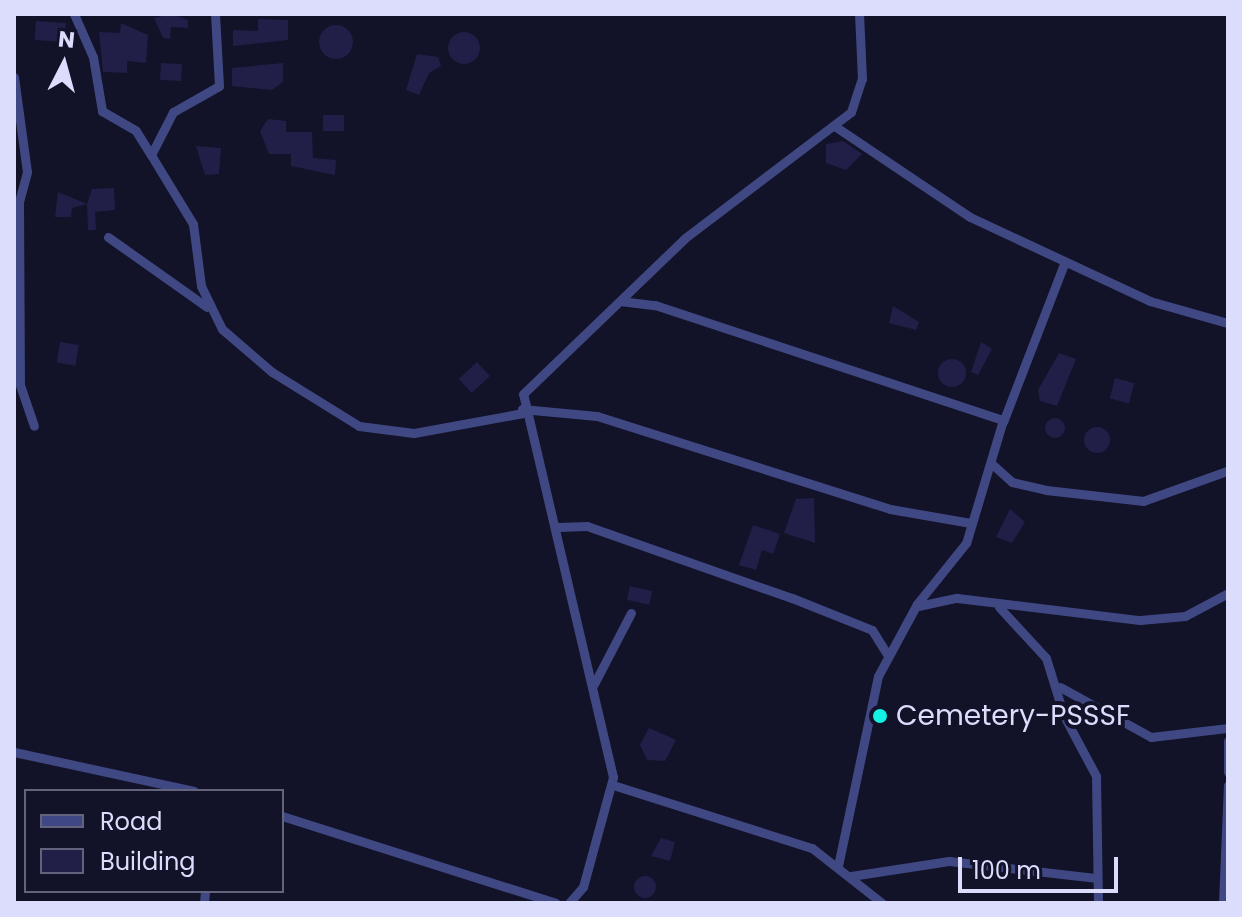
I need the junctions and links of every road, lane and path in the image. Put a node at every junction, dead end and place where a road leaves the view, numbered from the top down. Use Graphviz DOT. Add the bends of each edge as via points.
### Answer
graph roads {
  1 [pos="74,14"];
  2 [pos="215,14"];
  3 [pos="859,14"];
  4 [pos="14,77"];
  5 [pos="836,127"];
  6 [pos="151,155"];
  7 [pos="108,237"];
  8 [pos="1064,264"];
  9 [pos="16,284"];
  10 [pos="620,301"];
  11 [pos="207,307"];
  12 [pos="1228,323"];
  13 [pos="522,411"];
  14 [pos="1003,422"];
  15 [pos="34,426"];
  16 [pos="992,464"];
  17 [pos="1227,471"];
  18 [pos="971,523"];
  19 [pos="558,527"];
  20 [pos="1228,593"];
  21 [pos="915,607"];
  22 [pos="999,607"];
  23 [pos="631,613"];
  24 [pos="887,654"];
  25 [pos="594,684"];
  26 [pos="1060,687"];
  27 [pos="1228,728"];
  28 [pos="1228,741"];
  29 [pos="14,752"];
  30 [pos="1228,772"];
  31 [pos="613,785"];
  32 [pos="1228,785"];
  33 [pos="185,789"];
  34 [pos="284,817"];
  35 [pos="838,866"];
  36 [pos="851,876"];
  37 [pos="1095,878"];
  38 [pos="556,903"];
  39 [pos="569,903"];
  40 [pos="882,903"];
  41 [pos="1098,903"];
  42 [pos="1223,903"];
  1 -- 6 [label="street" via="93,57 102,111 136,131"];
  2 -- 6 [label="street" via="219,86 173,112"];
  3 -- 5 [label="street" via="861,90"];
  4 -- 9 [label="street" via="27,172 19,201"];
  5 -- 8 [label="street" via="970,217"];
  5 -- 10 [label="street" via="716,213"];
  6 -- 11 [label="street" via="193,224"];
  7 -- 11 [label="street"];
  8 -- 12 [label="street"];
  8 -- 14 [label="street"];
  9 -- 15 [label="street" via="20,385"];
  10 -- 13 [label="street" via="537,375"];
  10 -- 14 [label="street" via="655,305"];
  11 -- 13 [label="street" via="245,352 359,426 414,433"];
  13 -- 18 [label="street" via="597,416 890,509"];
  13 -- 19 [label="street"];
  14 -- 16 [label="street"];
  16 -- 17 [label="street" via="1024,485 1143,501"];
  16 -- 18 [label="street"];
  18 -- 21 [label="street" via="966,543"];
  19 -- 24 [label="street" via="587,526 792,598 872,630"];
  19 -- 25 [label="street"];
  20 -- 22 [label="street" via="1185,616 1140,620"];
  21 -- 22 [label="street" via="942,598"];
  21 -- 24 [label="street"];
  22 -- 26 [label="street" via="1046,658"];
  23 -- 25 [label="street"];
  24 -- 35 [label="street"];
  25 -- 31 [label="street"];
  26 -- 27 [label="street" via="1151,737"];
  26 -- 37 [label="street" via="1064,716 1096,776"];
  28 -- 30 [label="street"];
  29 -- 33 [label="street"];
  31 -- 35 [label="street" via="812,848"];
  31 -- 39 [label="street" via="583,887"];
  32 -- 42 [label="street"];
  34 -- 38 [label="street"];
  35 -- 36 [label="street"];
  36 -- 37 [label="street" via="949,861"];
  36 -- 40 [label="street"];
  37 -- 41 [label="street"];
}
